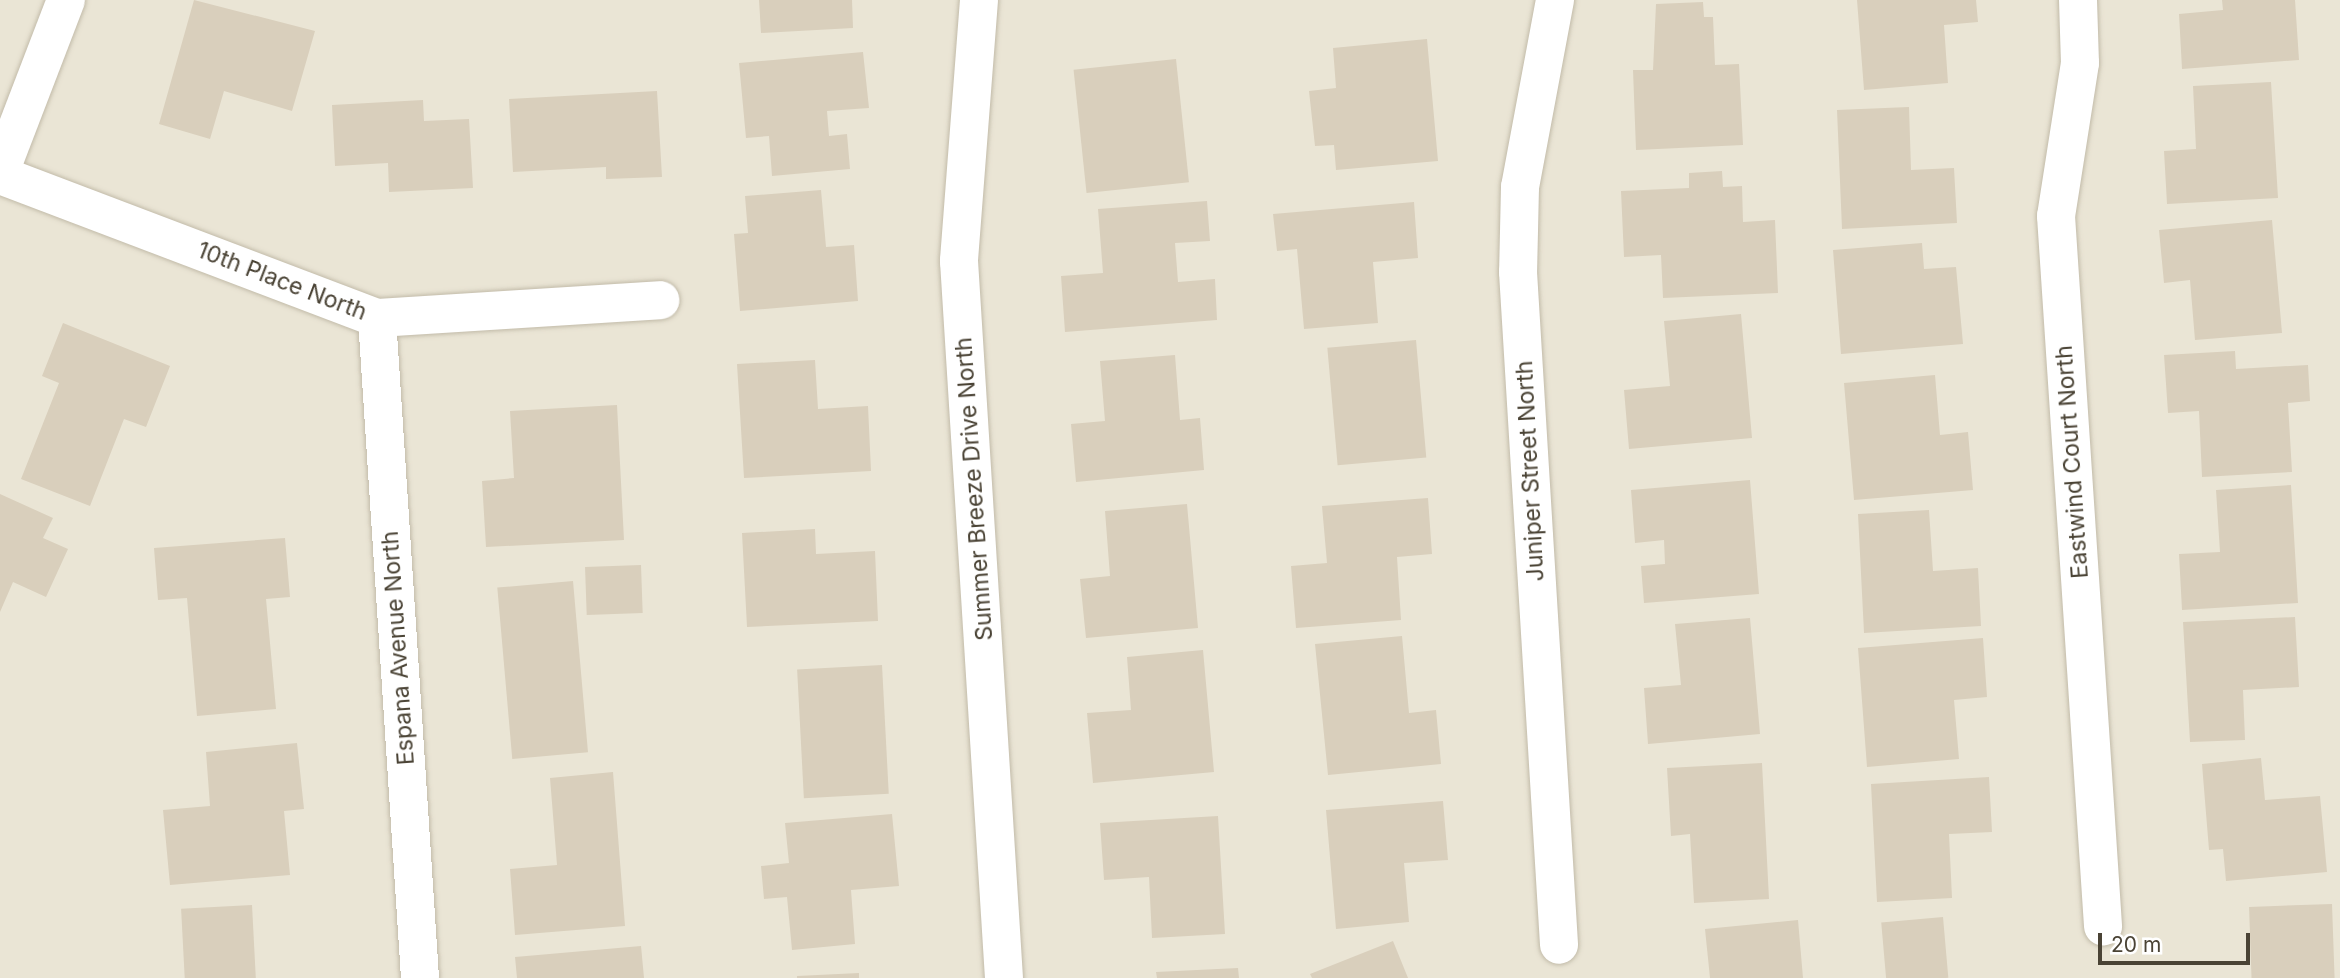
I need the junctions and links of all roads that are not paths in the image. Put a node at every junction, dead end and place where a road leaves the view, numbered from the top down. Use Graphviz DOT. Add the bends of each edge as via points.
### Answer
graph roads {
  1 [pos="65,0"];
  2 [pos="979,0"];
  3 [pos="1555,0"];
  4 [pos="2078,0"];
  5 [pos="0,173"];
  6 [pos="660,300"];
  7 [pos="377,318"];
  8 [pos="2103,926"];
  9 [pos="1559,945"];
  10 [pos="419,978"];
  11 [pos="1004,978"];
  1 -- 5 [label="street"];
  2 -- 11 [label="street, Summer Breeze Drive North" via="959,261"];
  3 -- 9 [label="street, Juniper Street North" via="1520,187 1518,272"];
  4 -- 8 [label="street, Eastwind Court North" via="2080,62 2056,216"];
  5 -- 7 [label="street, 10th Place North"];
  6 -- 7 [label="street, 10th Place North"];
  7 -- 10 [label="street, Espana Avenue North"];
}
